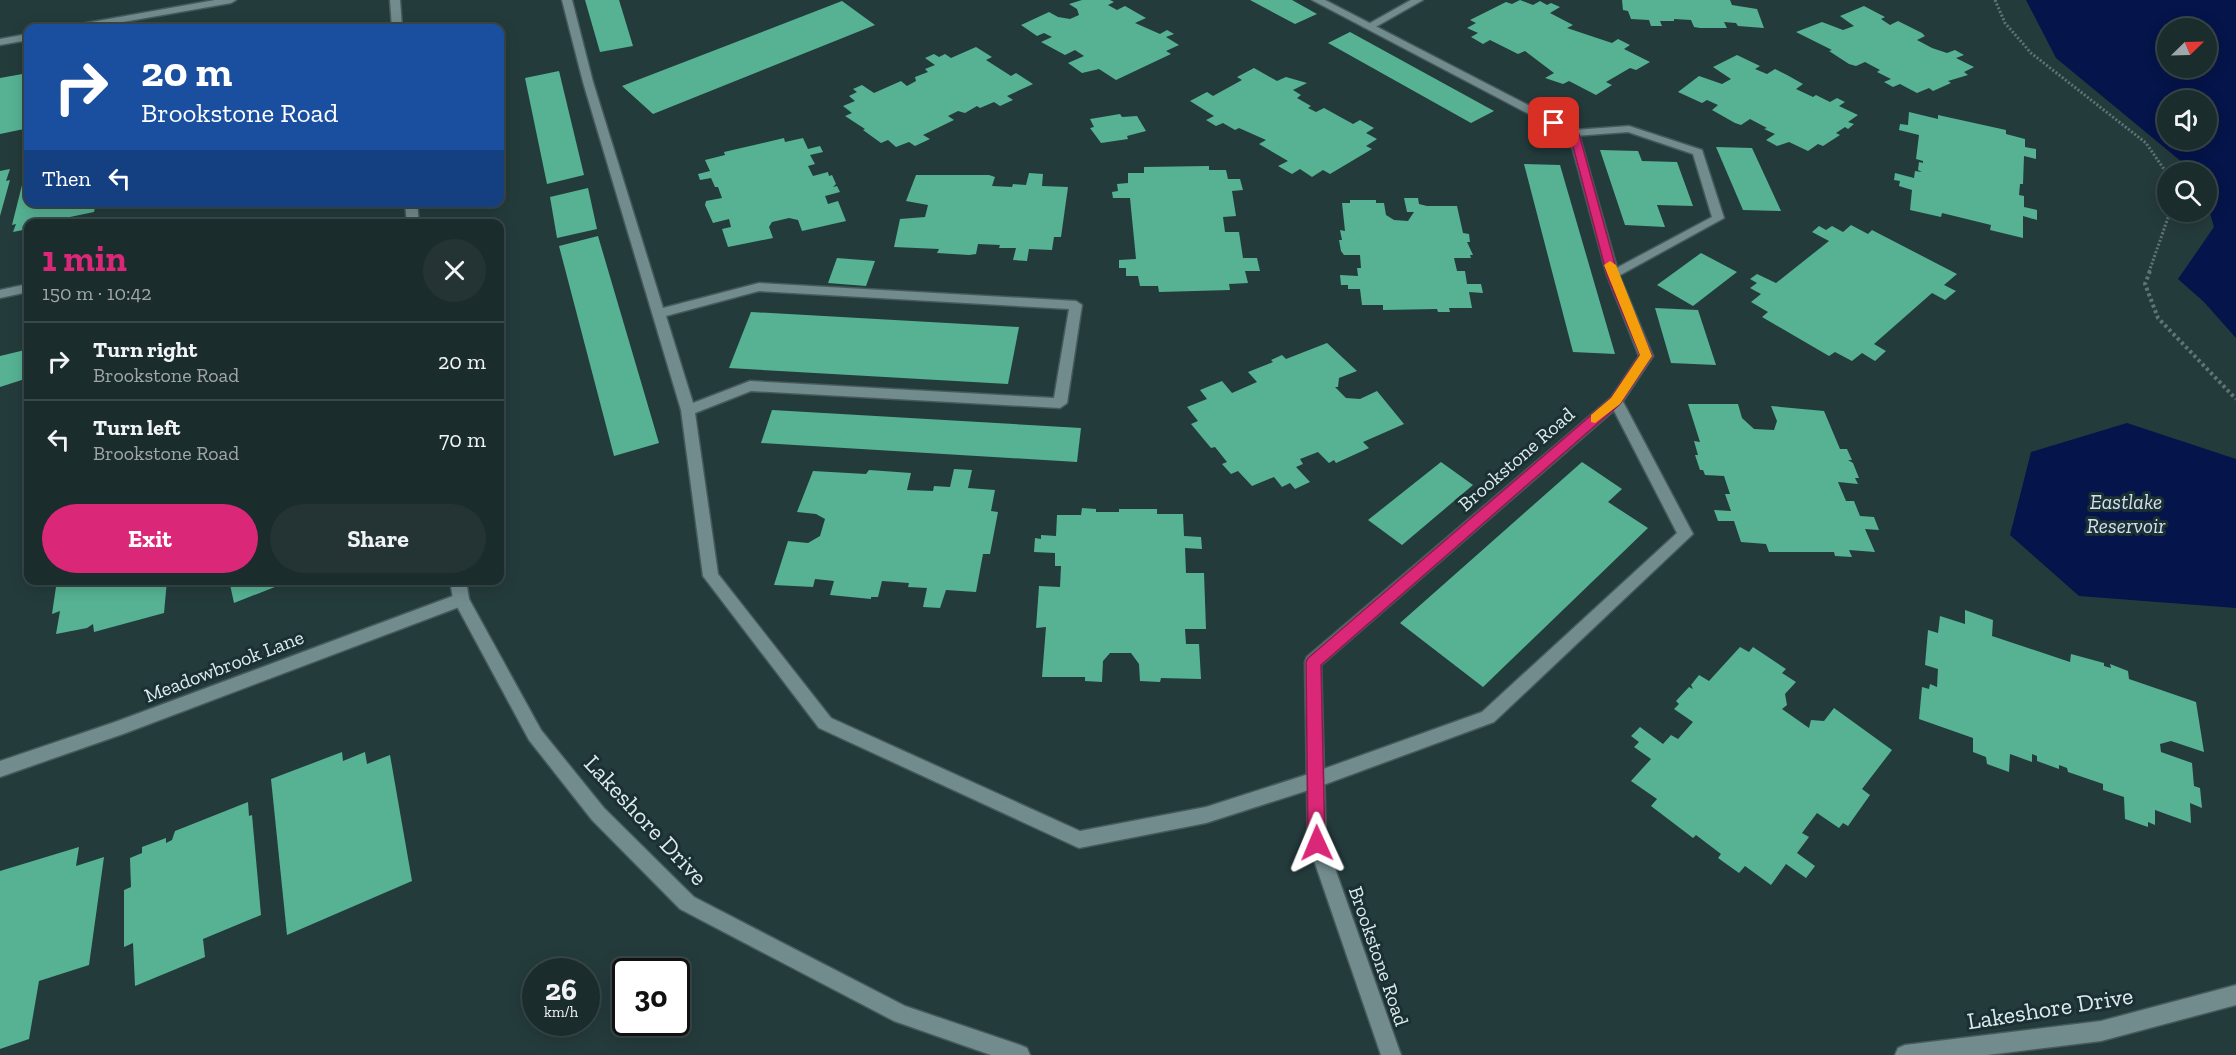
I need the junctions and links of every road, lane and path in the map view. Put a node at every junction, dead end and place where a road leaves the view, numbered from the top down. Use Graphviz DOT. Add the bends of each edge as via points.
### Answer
graph roads {
  1 [pos="231,0"];
  2 [pos="394,0"];
  3 [pos="567,0"];
  4 [pos="1317,0"];
  5 [pos="1418,0"];
  6 [pos="1995,0"];
  7 [pos="97,24"];
  8 [pos="397,24"];
  9 [pos="1368,27"];
  10 [pos="24,38"];
  11 [pos="0,42"];
  12 [pos="1574,134"];
  13 [pos="2159,162"];
  14 [pos="2167,222"];
  15 [pos="1612,275"];
  16 [pos="24,289"];
  17 [pos="0,294"];
  18 [pos="659,313"];
  19 [pos="2236,399"];
  20 [pos="1616,401"];
  21 [pos="687,410"];
  22 [pos="460,590"];
  23 [pos="0,769"];
  24 [pos="1315,780"];
  25 [pos="2236,995"];
  26 [pos="1020,1055"];
  27 [pos="1391,1055"];
  28 [pos="1905,1055"];
  1 -- 7 [label="street"];
  2 -- 8 [label="street"];
  3 -- 18 [label="street"];
  4 -- 9 [label="street"];
  5 -- 9 [label="street"];
  6 -- 13 [label="path" via="2005,23 2031,52 2146,142"];
  9 -- 12 [label="street"];
  10 -- 11 [label="street"];
  12 -- 15 [label="street, Brookstone Road"];
  12 -- 15 [label="street" via="1629,129 1698,152 1718,218"];
  14 -- 19 [label="path" via="2145,284 2158,318"];
  15 -- 20 [label="street, Brookstone Road" via="1646,356"];
  16 -- 17 [label="street"];
  18 -- 21 [label="street"];
  18 -- 21 [label="street" via="759,287 1076,305 1060,404 750,386"];
  20 -- 24 [label="street, Brookstone Road" via="1313,662"];
  20 -- 24 [label="street" via="1685,534 1488,717"];
  21 -- 24 [label="street" via="711,576 825,723 1079,840 1206,815"];
  22 -- 23 [label="street, Meadowbrook Lane" via="117,729"];
  22 -- 26 [label="street, Lakeshore Drive" via="535,735 598,814 687,903 901,1014"];
  24 -- 27 [label="street, Brookstone Road" via="1317,843"];
  25 -- 28 [label="street, Lakeshore Drive" via="2101,1031"];
}
